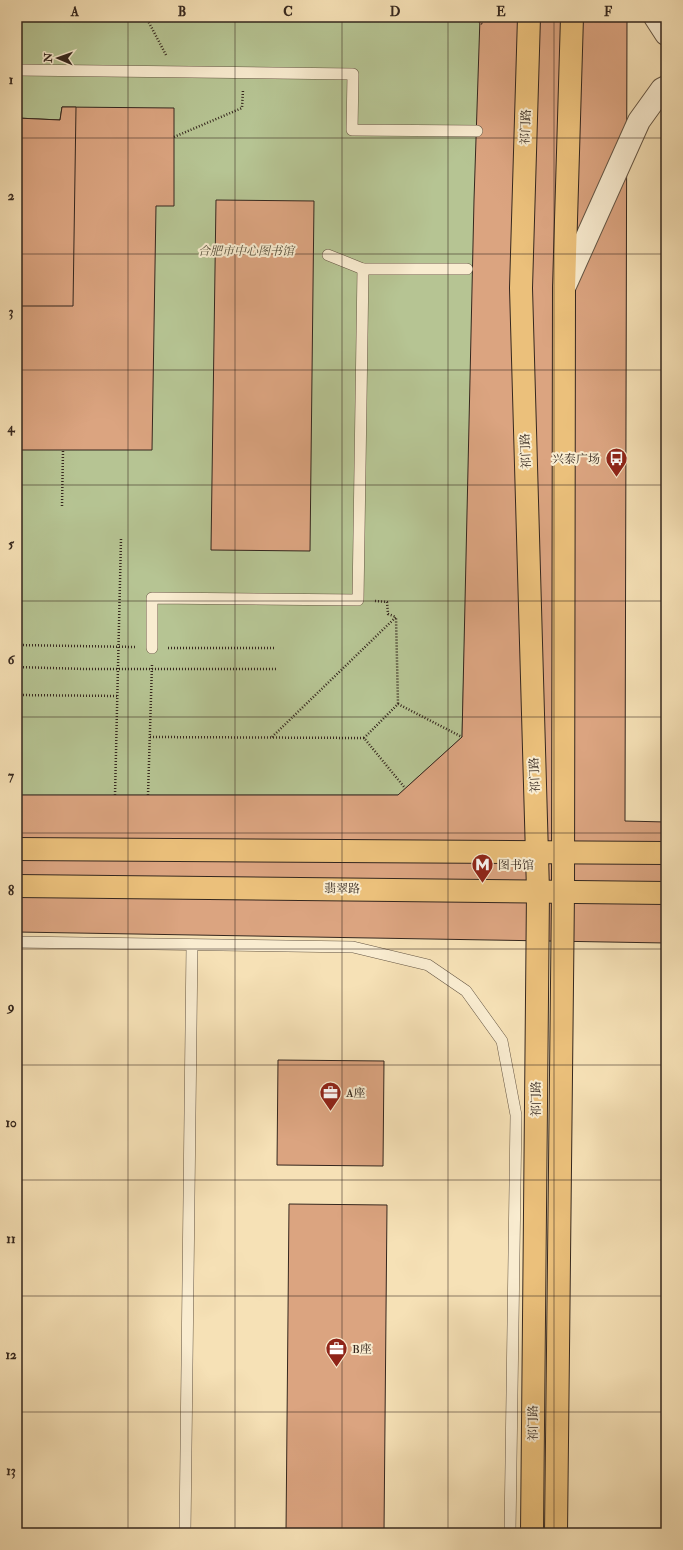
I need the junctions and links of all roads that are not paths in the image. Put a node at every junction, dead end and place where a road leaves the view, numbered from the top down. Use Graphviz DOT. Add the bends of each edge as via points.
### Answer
graph roads {
  1 [pos="529,17"];
  2 [pos="572,17"];
  3 [pos="655,17"];
  4 [pos="666,34"];
  5 [pos="17,70"];
  6 [pos="666,87"];
  7 [pos="477,131"];
  8 [pos="328,255"];
  9 [pos="363,269"];
  10 [pos="467,269"];
  11 [pos="564,288"];
  12 [pos="152,648"];
  13 [pos="17,849"];
  14 [pos="537,852"];
  15 [pos="563,852"];
  16 [pos="666,853"];
  17 [pos="17,886"];
  18 [pos="538,891"];
  19 [pos="563,892"];
  20 [pos="666,893"];
  21 [pos="17,942"];
  22 [pos="192,945"];
  23 [pos="185,1533"];
  24 [pos="510,1533"];
  25 [pos="532,1533"];
  26 [pos="556,1533"];
  1 -- 14 [label="main road, 祁门路" via="521,288"];
  2 -- 11 [label="main road, 祁门路"];
  3 -- 4 [label="street"];
  5 -- 7 [label="lane" via="353,74 352,130"];
  6 -- 11 [label="street" via="639,121"];
  8 -- 9 [label="lane"];
  9 -- 10 [label="lane"];
  9 -- 12 [label="lane" via="358,600 152,598"];
  11 -- 15 [label="main road, 祁门路"];
  13 -- 14 [label="main road"];
  14 -- 15 [label="main road"];
  14 -- 18 [label="main road, 祁门路"];
  15 -- 16 [label="main road"];
  15 -- 19 [label="main road, 祁门路"];
  17 -- 18 [label="main road, 翡翠路"];
  18 -- 19 [label="main road, 翡翠路"];
  18 -- 25 [label="main road, 祁门路"];
  19 -- 20 [label="main road, 翡翠路"];
  19 -- 26 [label="main road, 祁门路"];
  21 -- 22 [label="lane"];
  22 -- 23 [label="lane"];
  22 -- 24 [label="lane" via="353,947 428,965 466,991 502,1042 516,1115"];
}
